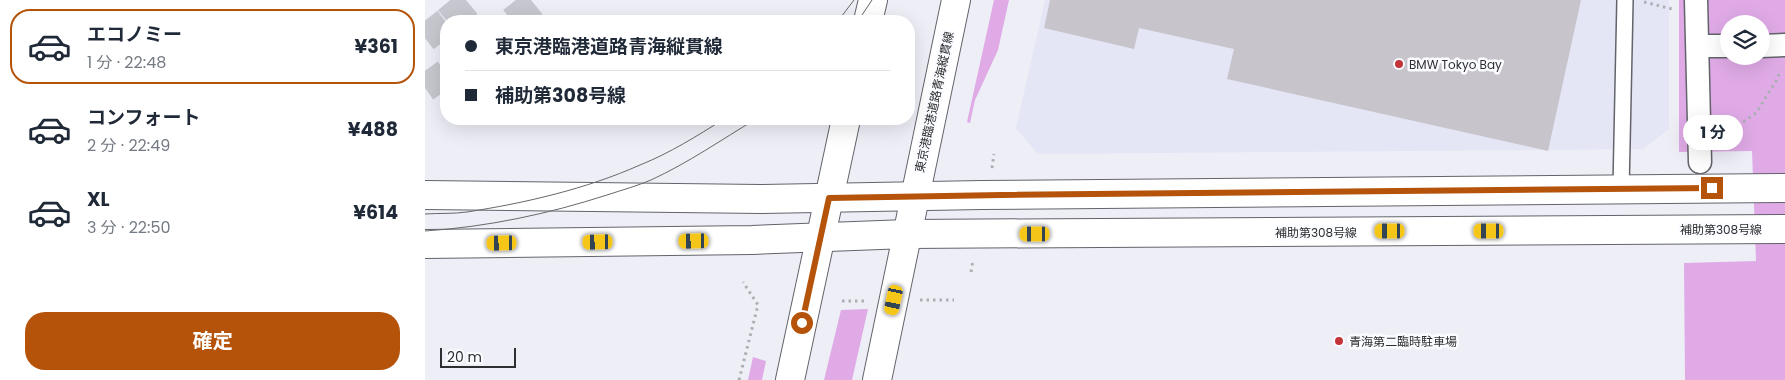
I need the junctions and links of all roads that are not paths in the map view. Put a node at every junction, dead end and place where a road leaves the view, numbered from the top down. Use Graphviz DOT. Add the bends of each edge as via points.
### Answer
graph roads {
  1 [pos="873,0"];
  2 [pos="956,0"];
  3 [pos="1625,0"];
  4 [pos="1697,7"];
  5 [pos="869,15"];
  6 [pos="1697,46"];
  7 [pos="1720,46"];
  8 [pos="1770,50"];
  9 [pos="1783,56"];
  10 [pos="846,125"];
  11 [pos="1700,153"];
  12 [pos="1785,188"];
  13 [pos="1621,189"];
  14 [pos="425,195"];
  15 [pos="914,196"];
  16 [pos="829,198"];
  17 [pos="1785,229"];
  18 [pos="907,234"];
  19 [pos="821,237"];
  20 [pos="425,244"];
  21 [pos="790,380"];
  22 [pos="877,380"];
  1 -- 5 [label="street"];
  2 -- 15 [label="street, 東京港臨港道路青海縦貫線"];
  3 -- 13 [label="lane"];
  4 -- 6 [label="street"];
  6 -- 7 [label="street"];
  6 -- 11 [label="street"];
  8 -- 9 [label="street"];
  10 -- 16 [label="street"];
  12 -- 13 [label="street"];
  13 -- 15 [label="street"];
  14 -- 16 [label="street" via="761,200"];
  15 -- 16 [label="street"];
  15 -- 18 [label="street, 東京港臨港道路青海縦貫線"];
  16 -- 19 [label="street"];
  17 -- 18 [label="street, 補助第308号線"];
  18 -- 19 [label="street, 補助第308号線"];
  18 -- 22 [label="street, 東京港臨港道路青海縦貫線"];
  19 -- 20 [label="street, 補助第308号線"];
  19 -- 21 [label="street"];
}
